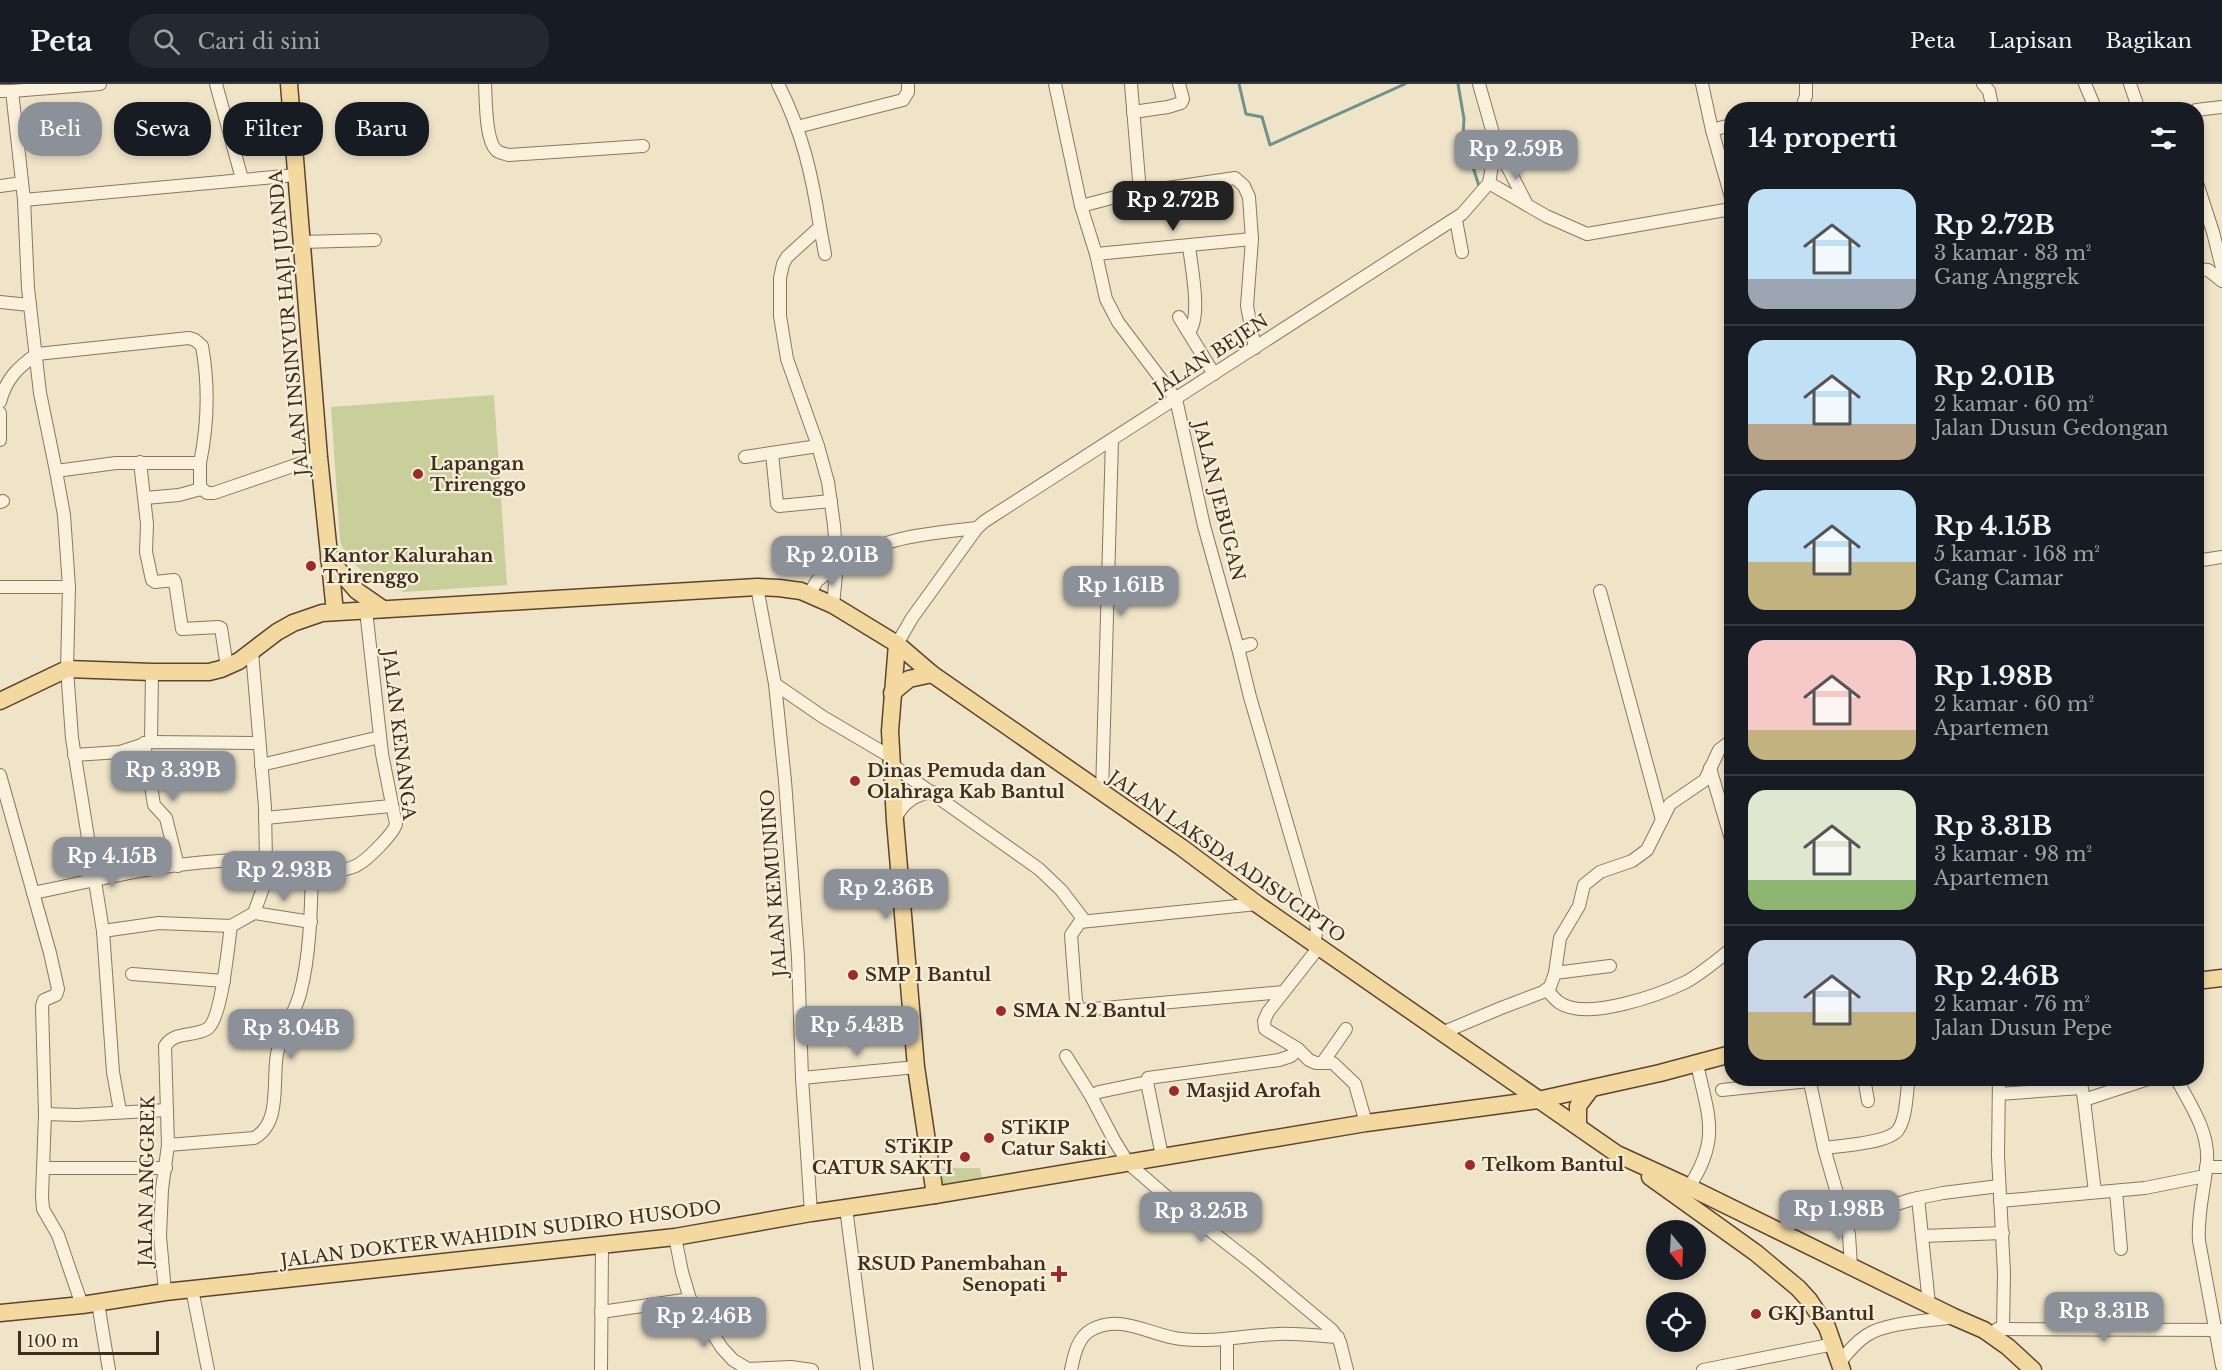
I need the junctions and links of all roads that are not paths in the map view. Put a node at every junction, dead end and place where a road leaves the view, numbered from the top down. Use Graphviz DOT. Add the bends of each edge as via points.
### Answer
graph roads {
  1 [pos="100,84"];
  2 [pos="216,84"];
  3 [pos="289,84"];
  4 [pos="485,84"];
  5 [pos="778,84"];
  6 [pos="908,84"];
  7 [pos="1055,84"];
  8 [pos="1131,84"];
  9 [pos="1179,84"];
  10 [pos="1479,84"];
  11 [pos="1702,84"];
  12 [pos="1806,84"];
  13 [pos="2085,84"];
  14 [pos="2130,84"];
  15 [pos="1985,85"];
  16 [pos="6,91"];
  17 [pos="1803,102"];
  18 [pos="1991,102"];
  19 [pos="2093,102"];
  20 [pos="2136,102"];
  21 [pos="2222,107"];
  22 [pos="2204,109"];
  23 [pos="1133,112"];
  24 [pos="797,127"];
  25 [pos="1724,127"];
  26 [pos="1712,130"];
  27 [pos="1496,144"];
  28 [pos="643,146"];
  29 [pos="1724,172"];
  30 [pos="296,174"];
  31 [pos="242,179"];
  32 [pos="22,183"];
  33 [pos="1490,183"];
  34 [pos="0,186"];
  35 [pos="1140,192"];
  36 [pos="24,200"];
  37 [pos="2204,204"];
  38 [pos="1080,206"];
  39 [pos="1527,206"];
  40 [pos="1724,210"];
  41 [pos="1456,220"];
  42 [pos="820,227"];
  43 [pos="1252,239"];
  44 [pos="375,240"];
  45 [pos="301,242"];
  46 [pos="1189,246"];
  47 [pos="1462,252"];
  48 [pos="1096,254"];
  49 [pos="825,255"];
  50 [pos="2222,268"];
  51 [pos="2204,270"];
  52 [pos="2222,281"];
  53 [pos="0,302"];
  54 [pos="30,306"];
  55 [pos="1179,316"];
  56 [pos="1189,332"];
  57 [pos="1255,348"];
  58 [pos="37,354"];
  59 [pos="1214,374"];
  60 [pos="1176,399"];
  61 [pos="0,402"];
  62 [pos="0,413"];
  63 [pos="0,440"];
  64 [pos="1112,440"];
  65 [pos="818,446"];
  66 [pos="772,453"];
  67 [pos="319,457"];
  68 [pos="745,457"];
  69 [pos="140,462"];
  70 [pos="200,463"];
  71 [pos="56,471"];
  72 [pos="201,489"];
  73 [pos="145,498"];
  74 [pos="831,501"];
  75 [pos="976,528"];
  76 [pos="2222,557"];
  77 [pos="329,559"];
  78 [pos="2204,560"];
  79 [pos="836,568"];
  80 [pos="0,587"];
  81 [pos="69,587"];
  82 [pos="757,588"];
  83 [pos="1600,591"];
  84 [pos="809,594"];
  85 [pos="833,605"];
  86 [pos="383,609"];
  87 [pos="366,610"];
  88 [pos="335,612"];
  89 [pos="897,644"];
  90 [pos="252,652"];
  91 [pos="227,667"];
  92 [pos="67,669"];
  93 [pos="152,672"];
  94 [pos="932,674"];
  95 [pos="775,684"];
  96 [pos="892,693"];
  97 [pos="0,701"];
  98 [pos="380,737"];
  99 [pos="148,743"];
  100 [pos="259,743"];
  101 [pos="1724,746"];
  102 [pos="74,755"];
  103 [pos="891,760"];
  104 [pos="261,765"];
  105 [pos="1710,768"];
  106 [pos="0,775"];
  107 [pos="933,792"];
  108 [pos="1102,793"];
  109 [pos="392,806"];
  110 [pos="1724,815"];
  111 [pos="266,818"];
  112 [pos="1662,820"];
  113 [pos="895,821"];
  114 [pos="266,863"];
  115 [pos="177,866"];
  116 [pos="312,872"];
  117 [pos="96,879"];
  118 [pos="33,893"];
  119 [pos="1257,904"];
  120 [pos="254,913"];
  121 [pos="1084,920"];
  122 [pos="310,922"];
  123 [pos="231,926"];
  124 [pos="103,931"];
  125 [pos="1317,945"];
  126 [pos="1724,954"];
  127 [pos="1610,966"];
  128 [pos="1555,973"];
  129 [pos="132,974"];
  130 [pos="2222,978"];
  131 [pos="2204,980"];
  132 [pos="224,981"];
  133 [pos="1547,990"];
  134 [pos="1283,992"];
  135 [pos="1346,1029"];
  136 [pos="1444,1032"];
  137 [pos="1298,1049"];
  138 [pos="1066,1056"];
  139 [pos="1724,1056"];
  140 [pos="1323,1062"];
  141 [pos="1697,1064"];
  142 [pos="916,1067"];
  143 [pos="1494,1069"];
  144 [pos="802,1078"];
  145 [pos="1147,1082"];
  146 [pos="1757,1086"];
  147 [pos="1810,1086"];
  148 [pos="1865,1086"];
  149 [pos="1908,1086"];
  150 [pos="1999,1086"];
  151 [pos="2101,1086"];
  152 [pos="2180,1086"];
  153 [pos="2082,1089"];
  154 [pos="1590,1090"];
  155 [pos="1722,1090"];
  156 [pos="1999,1094"];
  157 [pos="1091,1096"];
  158 [pos="1538,1100"];
  159 [pos="1868,1101"];
  160 [pos="1485,1107"];
  161 [pos="167,1110"];
  162 [pos="120,1111"];
  163 [pos="45,1114"];
  164 [pos="1366,1123"];
  165 [pos="1578,1126"];
  166 [pos="168,1145"];
  167 [pos="1824,1148"];
  168 [pos="1617,1154"];
  169 [pos="1162,1156"];
  170 [pos="1128,1163"];
  171 [pos="2222,1167"];
  172 [pos="44,1168"];
  173 [pos="166,1168"];
  174 [pos="2205,1172"];
  175 [pos="1999,1186"];
  176 [pos="1689,1187"];
  177 [pos="2116,1191"];
  178 [pos="2095,1192"];
  179 [pos="935,1195"];
  180 [pos="1918,1198"];
  181 [pos="2000,1201"];
  182 [pos="846,1208"];
  183 [pos="811,1213"];
  184 [pos="1845,1220"];
  185 [pos="2003,1233"];
  186 [pos="1923,1236"];
  187 [pos="675,1237"];
  188 [pos="602,1245"];
  189 [pos="2121,1250"];
  190 [pos="1851,1266"];
  191 [pos="192,1289"];
  192 [pos="165,1292"];
  193 [pos="690,1299"];
  194 [pos="90,1304"];
  195 [pos="1929,1304"];
  196 [pos="601,1312"];
  197 [pos="0,1313"];
  198 [pos="1954,1317"];
  199 [pos="2003,1329"];
  200 [pos="1984,1330"];
  201 [pos="2219,1330"];
  202 [pos="1338,1337"];
  203 [pos="1227,1339"];
  204 [pos="1834,1344"];
  205 [pos="1841,1366"];
  206 [pos="2222,1366"];
  207 [pos="748,1369"];
  208 [pos="108,1370"];
  209 [pos="208,1370"];
  210 [pos="600,1370"];
  211 [pos="812,1370"];
  212 [pos="867,1370"];
  213 [pos="1071,1370"];
  214 [pos="1227,1370"];
  215 [pos="1347,1370"];
  216 [pos="1703,1370"];
  217 [pos="2033,1370"];
  1 -- 16 [label="street"];
  2 -- 31 [label="street"];
  3 -- 30 [label="main road, JALAN INSINYUR HAJI JUANDA"];
  4 -- 28 [label="street" via="489,136 502,153"];
  5 -- 24 [label="street"];
  6 -- 24 [label="street" via="903,99"];
  7 -- 38 [label="street, JALAN JEBUGAN"];
  8 -- 23 [label="street"];
  9 -- 23 [label="street" via="1181,103"];
  10 -- 27 [label="street"];
  11 -- 26 [label="street"];
  12 -- 17 [label="street"];
  13 -- 19 [label="street"];
  14 -- 20 [label="street"];
  15 -- 18 [label="street"];
  16 -- 32 [label="street"];
  21 -- 22 [label="street"];
  23 -- 35 [label="street"];
  24 -- 42 [label="street" via="813,179"];
  25 -- 26 [label="street"];
  26 -- 29 [label="street"];
  27 -- 33 [label="street"];
  27 -- 39 [label="street"];
  30 -- 31 [label="street"];
  30 -- 45 [label="main road, JALAN INSINYUR HAJI JUANDA"];
  31 -- 36 [label="street"];
  32 -- 34 [label="street"];
  32 -- 36 [label="street"];
  33 -- 39 [label="street"];
  33 -- 41 [label="street, JALAN BEJEN"];
  35 -- 38 [label="street"];
  35 -- 43 [label="street" via="1235,178 1249,197"];
  36 -- 54 [label="street"];
  37 -- 50 [label="street"];
  38 -- 48 [label="street, JALAN JEBUGAN"];
  39 -- 40 [label="street" via="1587,234"];
  41 -- 47 [label="street"];
  41 -- 57 [label="street, JALAN BEJEN"];
  42 -- 49 [label="street"];
  42 -- 65 [label="street" via="788,257 781,269 780,287 785,351"];
  43 -- 46 [label="street"];
  43 -- 57 [label="street" via="1247,306"];
  44 -- 45 [label="street"];
  45 -- 67 [label="main road, JALAN INSINYUR HAJI JUANDA"];
  46 -- 48 [label="street"];
  46 -- 56 [label="street" via="1195,309"];
  48 -- 60 [label="street, JALAN JEBUGAN" via="1106,299 1118,322"];
  51 -- 52 [label="street"];
  53 -- 54 [label="street"];
  54 -- 58 [label="street"];
  55 -- 56 [label="street"];
  56 -- 59 [label="street"];
  57 -- 59 [label="street, JALAN BEJEN"];
  58 -- 61 [label="street" via="18,367 7,381"];
  58 -- 70 [label="street" via="195,340 202,346 207,394 206,435"];
  58 -- 71 [label="street" via="42,411"];
  59 -- 60 [label="street, JALAN BEJEN"];
  60 -- 64 [label="street, JALAN BEJEN"];
  60 -- 125 [label="street, JALAN JEBUGAN" via="1204,526 1244,646 1250,697 1315,919"];
  62 -- 63 [label="street"];
  64 -- 75 [label="street, JALAN BEJEN"];
  64 -- 108 [label="street"];
  65 -- 66 [label="street"];
  65 -- 74 [label="street"];
  66 -- 68 [label="street"];
  66 -- 74 [label="street" via="779,506"];
  67 -- 72 [label="street" via="214,493"];
  67 -- 77 [label="main road, JALAN INSINYUR HAJI JUANDA"];
  69 -- 70 [label="street"];
  69 -- 71 [label="street"];
  69 -- 73 [label="street"];
  70 -- 72 [label="street"];
  71 -- 81 [label="street" via="64,515"];
  72 -- 73 [label="street"];
  73 -- 91 [label="street" via="146,552 152,580 175,582 182,629 221,628"];
  74 -- 79 [label="street"];
  75 -- 79 [label="street" via="881,544"];
  75 -- 89 [label="street, JALAN BEJEN"];
  76 -- 78 [label="street"];
  77 -- 86 [label="main road" via="357,591"];
  77 -- 88 [label="main road, JALAN INSINYUR HAJI JUANDA"];
  79 -- 84 [label="street" via="817,580"];
  79 -- 85 [label="street"];
  80 -- 81 [label="street"];
  81 -- 92 [label="street"];
  82 -- 84 [label="main road"];
  82 -- 86 [label="main road"];
  82 -- 95 [label="street, JALAN KEMUNINO"];
  83 -- 112 [label="street"];
  84 -- 85 [label="main road"];
  85 -- 89 [label="main road"];
  86 -- 87 [label="main road"];
  87 -- 88 [label="main road"];
  87 -- 98 [label="street, JALAN KENANGA"];
  88 -- 90 [label="main road" via="293,623"];
  89 -- 94 [label="main road, JALAN LAKSDA ADISUCIPTO"];
  89 -- 96 [label="main road"];
  90 -- 91 [label="main road"];
  90 -- 100 [label="street"];
  91 -- 93 [label="main road" via="209,672"];
  92 -- 93 [label="main road"];
  92 -- 97 [label="main road"];
  92 -- 102 [label="street"];
  93 -- 99 [label="street"];
  94 -- 96 [label="main road" via="909,679"];
  94 -- 108 [label="main road, JALAN LAKSDA ADISUCIPTO"];
  95 -- 103 [label="street"];
  95 -- 144 [label="street, JALAN KEMUNINO" via="798,957"];
  96 -- 103 [label="main road"];
  98 -- 104 [label="street"];
  98 -- 109 [label="street, JALAN KENANGA"];
  99 -- 100 [label="street"];
  99 -- 102 [label="street" via="120,752"];
  99 -- 115 [label="street" via="154,805 165,818"];
  100 -- 104 [label="street"];
  101 -- 105 [label="street"];
  102 -- 117 [label="street"];
  103 -- 107 [label="street"];
  103 -- 113 [label="main road"];
  104 -- 111 [label="street"];
  105 -- 110 [label="street"];
  105 -- 112 [label="street" via="1705,780 1670,804"];
  106 -- 118 [label="street"];
  107 -- 113 [label="street" via="912,798"];
  107 -- 121 [label="street" via="1044,873"];
  108 -- 119 [label="main road, JALAN LAKSDA ADISUCIPTO"];
  109 -- 111 [label="street"];
  109 -- 116 [label="street, JALAN KENANGA" via="395,829 360,864 344,870"];
  111 -- 114 [label="street"];
  112 -- 128 [label="street" via="1642,854 1600,872 1584,885 1579,906 1560,938"];
  113 -- 142 [label="main road"];
  114 -- 115 [label="street, JALAN KENANGA" via="229,861"];
  114 -- 116 [label="street, JALAN KENANGA"];
  114 -- 120 [label="street"];
  115 -- 117 [label="street, JALAN KENANGA"];
  116 -- 122 [label="street"];
  117 -- 118 [label="street, JALAN KENANGA"];
  117 -- 124 [label="street"];
  118 -- 163 [label="street" via="58,989 42,1006"];
  119 -- 121 [label="street"];
  119 -- 125 [label="main road, JALAN LAKSDA ADISUCIPTO"];
  120 -- 122 [label="street"];
  120 -- 123 [label="street"];
  121 -- 134 [label="street" via="1071,934 1079,1010"];
  122 -- 166 [label="street" via="301,991 277,1053 273,1110 265,1131 254,1138"];
  123 -- 124 [label="street" via="159,923"];
  123 -- 132 [label="street, JALAN ANGGREK"];
  124 -- 162 [label="street"];
  125 -- 134 [label="street"];
  125 -- 136 [label="main road, JALAN LAKSDA ADISUCIPTO"];
  126 -- 133 [label="street" via="1674,987 1598,1009 1561,1004"];
  127 -- 128 [label="street"];
  128 -- 133 [label="street"];
  129 -- 132 [label="street"];
  130 -- 131 [label="main road"];
  132 -- 161 [label="street, JALAN ANGGREK" via="214,1022 204,1030 176,1036 165,1046"];
  133 -- 136 [label="street"];
  134 -- 137 [label="street" via="1265,1018 1265,1029"];
  135 -- 140 [label="street"];
  136 -- 143 [label="main road, JALAN LAKSDA ADISUCIPTO"];
  137 -- 140 [label="street" via="1309,1060"];
  137 -- 145 [label="street" via="1279,1060 1154,1076"];
  138 -- 157 [label="street"];
  139 -- 141 [label="main road, JALAN DOKTER WAHIDIN SUDIRO HUSODO"];
  140 -- 164 [label="street" via="1333,1063 1355,1084"];
  141 -- 154 [label="main road, JALAN DOKTER WAHIDIN SUDIRO HUSODO"];
  141 -- 176 [label="street" via="1710,1134 1705,1160"];
  142 -- 144 [label="street"];
  142 -- 179 [label="main road"];
  143 -- 158 [label="main road, JALAN LAKSDA ADISUCIPTO"];
  143 -- 160 [label="main road" via="1502,1090 1495,1102"];
  144 -- 183 [label="street, JALAN KEMUNINO"];
  145 -- 157 [label="street"];
  145 -- 169 [label="street"];
  146 -- 155 [label="street"];
  147 -- 167 [label="street"];
  148 -- 159 [label="street"];
  149 -- 167 [label="street" via="1902,1122 1893,1135"];
  150 -- 156 [label="street"];
  151 -- 153 [label="street"];
  152 -- 174 [label="street" via="2200,1123 2206,1147"];
  153 -- 156 [label="street"];
  153 -- 178 [label="street"];
  154 -- 158 [label="main road, JALAN DOKTER WAHIDIN SUDIRO HUSODO"];
  154 -- 165 [label="main road" via="1578,1106"];
  156 -- 175 [label="street"];
  157 -- 170 [label="street"];
  158 -- 160 [label="main road, JALAN DOKTER WAHIDIN SUDIRO HUSODO"];
  158 -- 165 [label="main road, JALAN LAKSDA ADISUCIPTO"];
  160 -- 164 [label="main road, JALAN DOKTER WAHIDIN SUDIRO HUSODO"];
  161 -- 162 [label="street"];
  161 -- 166 [label="street, JALAN ANGGREK"];
  162 -- 163 [label="street"];
  163 -- 172 [label="street"];
  164 -- 169 [label="main road, JALAN DOKTER WAHIDIN SUDIRO HUSODO"];
  165 -- 168 [label="main road, JALAN LAKSDA ADISUCIPTO"];
  166 -- 173 [label="street, JALAN ANGGREK"];
  167 -- 184 [label="street"];
  168 -- 176 [label="main road"];
  168 -- 204 [label="main road" via="1756,1253 1798,1288 1817,1310"];
  169 -- 170 [label="main road, JALAN DOKTER WAHIDIN SUDIRO HUSODO"];
  170 -- 179 [label="main road, JALAN DOKTER WAHIDIN SUDIRO HUSODO"];
  170 -- 202 [label="street"];
  171 -- 174 [label="street"];
  172 -- 173 [label="street"];
  172 -- 194 [label="street" via="44,1209"];
  173 -- 192 [label="street, JALAN ANGGREK" via="160,1236"];
  174 -- 177 [label="street"];
  174 -- 201 [label="street" via="2199,1241"];
  175 -- 180 [label="street"];
  175 -- 181 [label="street"];
  176 -- 190 [label="main road"];
  177 -- 178 [label="street"];
  177 -- 189 [label="street"];
  178 -- 181 [label="street"];
  179 -- 182 [label="main road, JALAN DOKTER WAHIDIN SUDIRO HUSODO"];
  180 -- 184 [label="street"];
  180 -- 186 [label="street"];
  181 -- 185 [label="street"];
  182 -- 183 [label="main road, JALAN DOKTER WAHIDIN SUDIRO HUSODO"];
  182 -- 212 [label="street"];
  183 -- 187 [label="main road, JALAN DOKTER WAHIDIN SUDIRO HUSODO"];
  184 -- 190 [label="street"];
  185 -- 186 [label="street"];
  185 -- 199 [label="street"];
  186 -- 195 [label="street"];
  187 -- 188 [label="main road, JALAN DOKTER WAHIDIN SUDIRO HUSODO"];
  187 -- 193 [label="street"];
  188 -- 191 [label="main road, JALAN DOKTER WAHIDIN SUDIRO HUSODO"];
  188 -- 196 [label="street"];
  190 -- 195 [label="main road"];
  191 -- 192 [label="main road, JALAN DOKTER WAHIDIN SUDIRO HUSODO"];
  191 -- 209 [label="street"];
  192 -- 194 [label="main road, JALAN DOKTER WAHIDIN SUDIRO HUSODO"];
  193 -- 196 [label="street"];
  193 -- 207 [label="street" via="722,1348 732,1360"];
  194 -- 197 [label="main road, JALAN DOKTER WAHIDIN SUDIRO HUSODO"];
  194 -- 208 [label="street"];
  195 -- 198 [label="main road"];
  196 -- 210 [label="street"];
  198 -- 200 [label="main road"];
  198 -- 205 [label="street" via="1884,1328 1852,1347"];
  199 -- 200 [label="street"];
  199 -- 201 [label="street"];
  200 -- 217 [label="main road"];
  201 -- 206 [label="street"];
  202 -- 203 [label="street" via="1279,1334"];
  202 -- 215 [label="street"];
  203 -- 213 [label="street" via="1182,1339 1132,1325 1105,1326 1085,1334"];
  203 -- 214 [label="street"];
  204 -- 205 [label="main road"];
  204 -- 216 [label="street"];
  207 -- 211 [label="street"];
}
